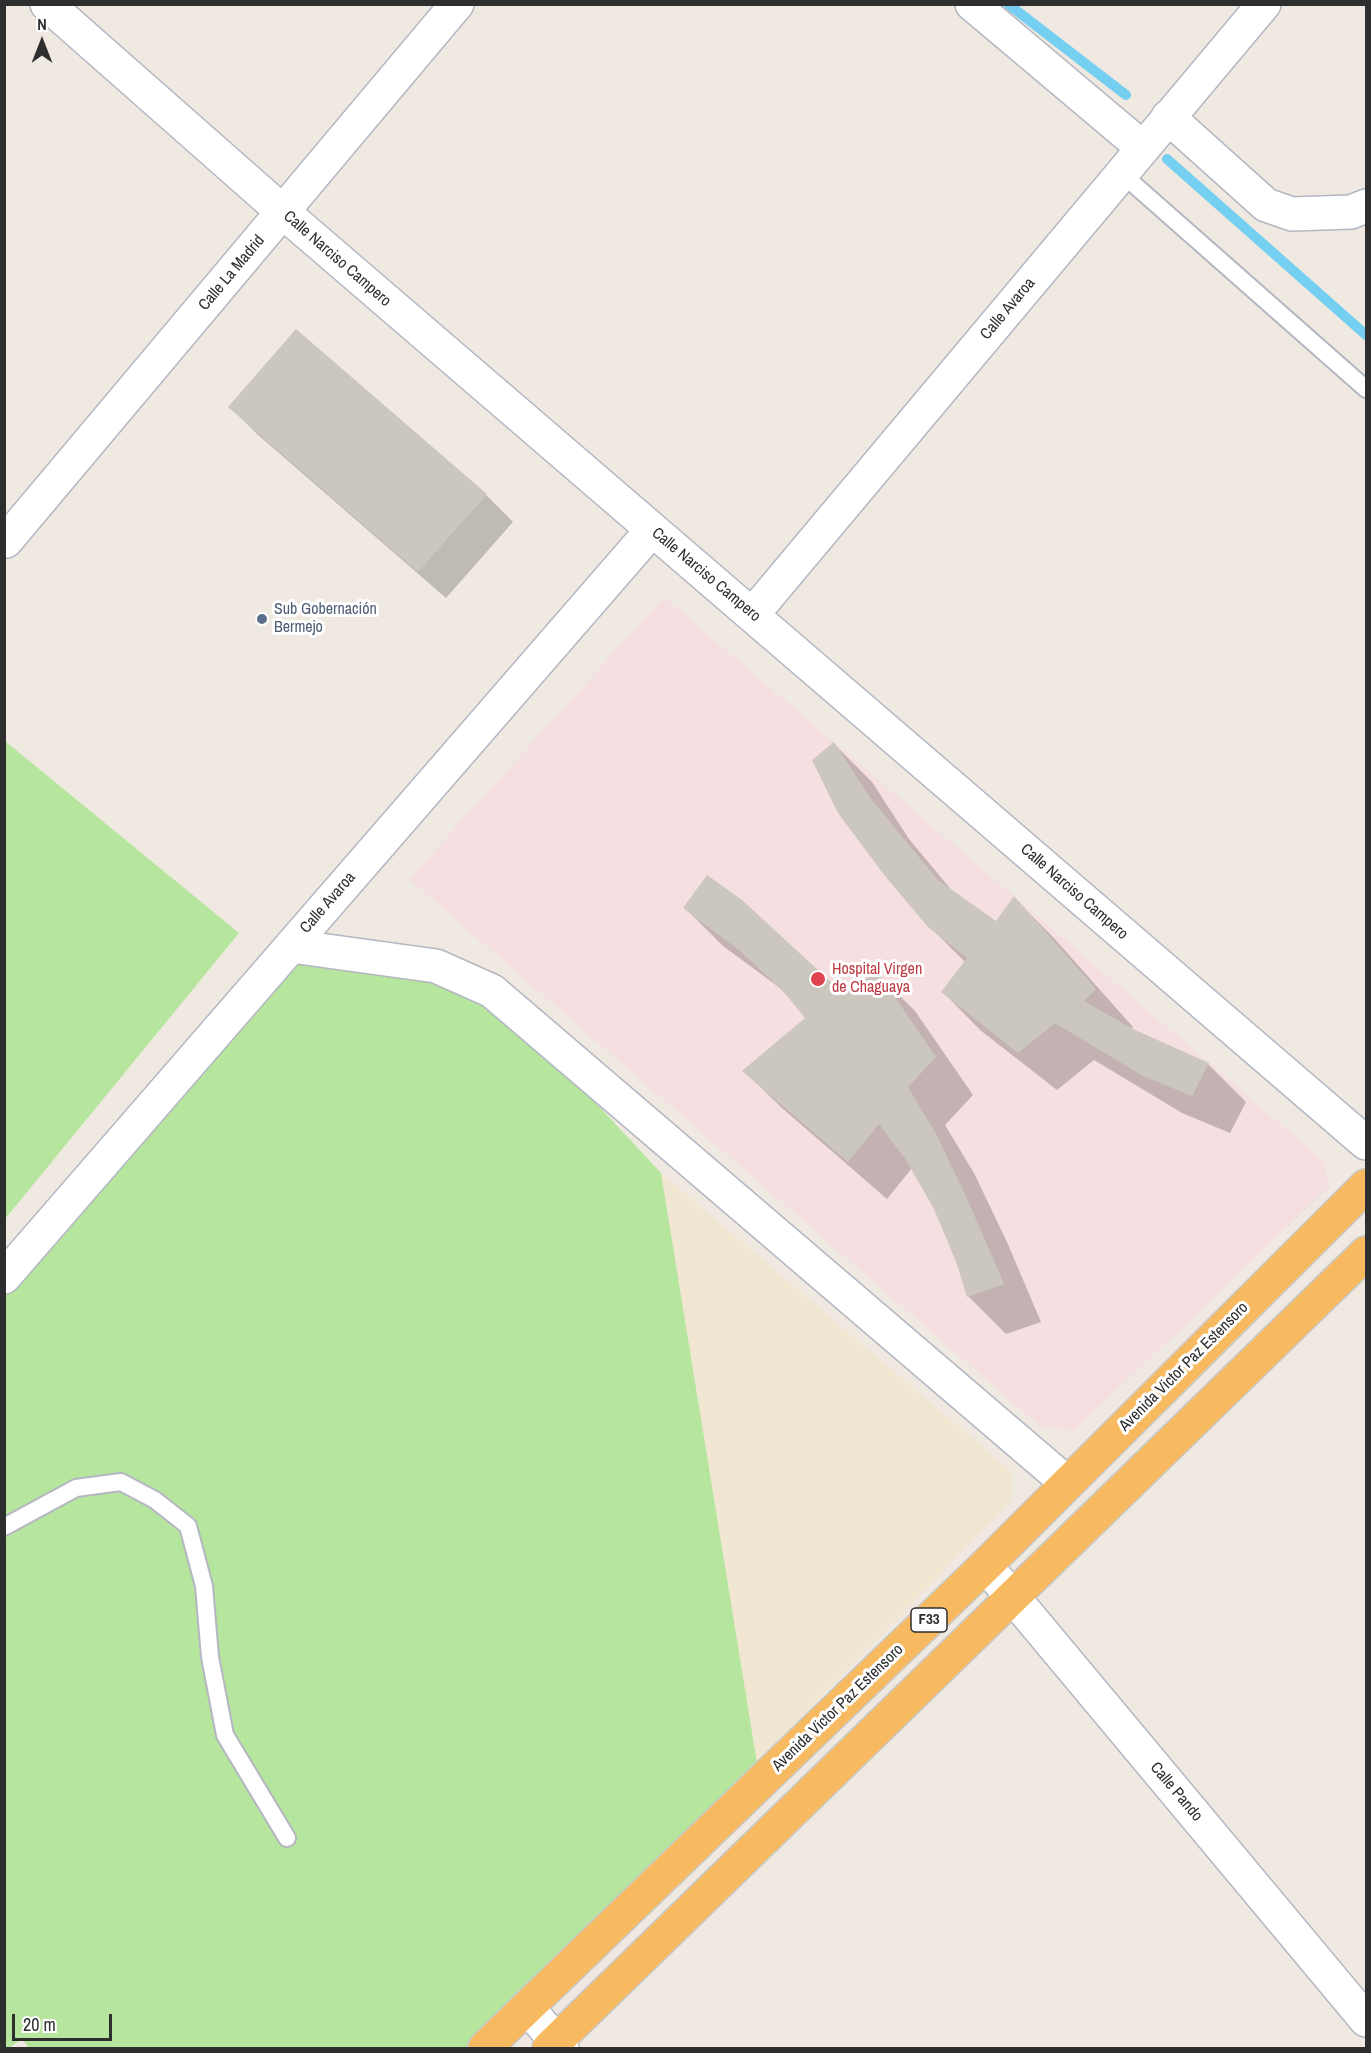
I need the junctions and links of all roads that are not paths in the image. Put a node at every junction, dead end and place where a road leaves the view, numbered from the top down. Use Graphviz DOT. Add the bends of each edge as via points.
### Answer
graph roads {
  1 [pos="47,4"];
  2 [pos="458,4"];
  3 [pos="972,4"];
  4 [pos="1264,4"];
  5 [pos="1168,117"];
  6 [pos="1143,148"];
  7 [pos="1121,173"];
  8 [pos="1366,206"];
  9 [pos="283,212"];
  10 [pos="1366,389"];
  11 [pos="652,530"];
  12 [pos="5,541"];
  13 [pos="752,615"];
  14 [pos="291,946"];
  15 [pos="1366,1143"];
  16 [pos="1366,1186"];
  17 [pos="1366,1253"];
  18 [pos="4,1277"];
  19 [pos="1067,1483"];
  20 [pos="4,1527"];
  21 [pos="985,1566"];
  22 [pos="1013,1597"];
  23 [pos="287,1838"];
  24 [pos="527,2007"];
  25 [pos="1366,2020"];
  26 [pos="556,2046"];
  27 [pos="485,2049"];
  1 -- 9 [label="street, Calle Narciso Campero"];
  2 -- 9 [label="street, Calle La Madrid"];
  3 -- 6 [label="street"];
  4 -- 5 [label="street, Calle Avaroa"];
  5 -- 6 [label="street, Calle Avaroa"];
  5 -- 8 [label="street" via="1266,205 1292,214 1351,212"];
  6 -- 7 [label="street, Calle Avaroa"];
  7 -- 10 [label="lane"];
  7 -- 13 [label="street, Calle Avaroa"];
  9 -- 11 [label="street, Calle Narciso Campero"];
  9 -- 12 [label="street, Calle La Madrid"];
  11 -- 13 [label="street, Calle Narciso Campero"];
  11 -- 14 [label="street, Calle Avaroa"];
  13 -- 15 [label="street, Calle Narciso Campero"];
  14 -- 18 [label="street, Calle Avaroa"];
  14 -- 19 [label="street" via="436,966 492,991"];
  16 -- 19 [label="highway, Avenida Victor Paz Estensoro / F33"];
  17 -- 22 [label="highway, F33"];
  19 -- 21 [label="highway, Avenida Victor Paz Estensoro / F33"];
  20 -- 23 [label="lane" via="76,1488 121,1482 155,1500 188,1526 204,1586 210,1657 225,1735"];
  21 -- 22 [label="street, Calle Pando"];
  21 -- 24 [label="highway, Avenida Victor Paz Estensoro / F33"];
  22 -- 25 [label="street, Calle Pando"];
  22 -- 26 [label="highway, F33"];
  24 -- 26 [label="street"];
  24 -- 27 [label="highway, Avenida Victor Paz Estensoro / F33"];
}
